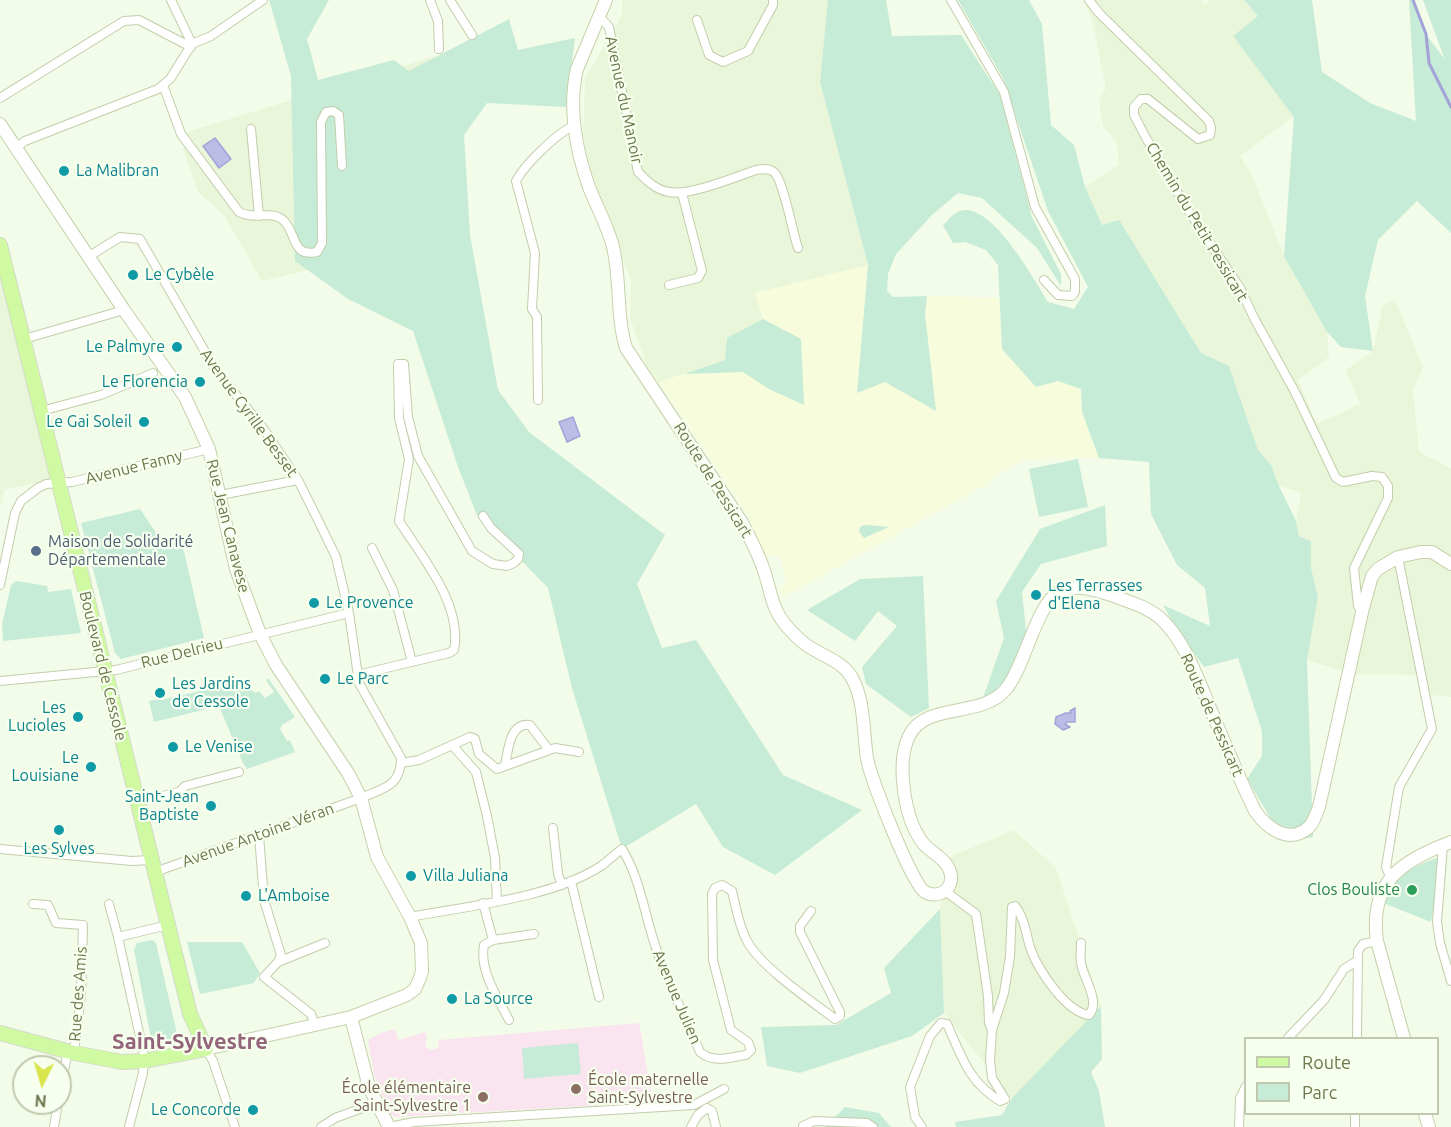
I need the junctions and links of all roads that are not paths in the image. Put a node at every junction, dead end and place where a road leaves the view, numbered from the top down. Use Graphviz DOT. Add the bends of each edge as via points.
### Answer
graph roads {
  1 [pos="171,0"];
  2 [pos="263,0"];
  3 [pos="430,0"];
  4 [pos="450,0"];
  5 [pos="773,0"];
  6 [pos="951,0"];
  7 [pos="1089,0"];
  8 [pos="605,1"];
  9 [pos="600,17"];
  10 [pos="697,20"];
  11 [pos="472,36"];
  12 [pos="192,46"];
  13 [pos="439,49"];
  14 [pos="163,85"];
  15 [pos="0,98"];
  16 [pos="0,124"];
  17 [pos="575,125"];
  18 [pos="251,129"];
  19 [pos="17,147"];
  20 [pos="342,166"];
  21 [pos="682,193"];
  22 [pos="259,216"];
  23 [pos="0,248"];
  24 [pos="798,248"];
  25 [pos="88,257"];
  26 [pos="1044,280"];
  27 [pos="669,285"];
  28 [pos="124,310"];
  29 [pos="24,339"];
  30 [pos="153,373"];
  31 [pos="537,400"];
  32 [pos="41,411"];
  33 [pos="209,449"];
  34 [pos="298,480"];
  35 [pos="58,483"];
  36 [pos="220,495"];
  37 [pos="483,516"];
  38 [pos="372,548"];
  39 [pos="1398,557"];
  40 [pos="1451,564"];
  41 [pos="0,585"];
  42 [pos="1363,608"];
  43 [pos="349,613"];
  44 [pos="260,634"];
  45 [pos="412,662"];
  46 [pos="105,672"];
  47 [pos="357,675"];
  48 [pos="0,681"];
  49 [pos="452,745"];
  50 [pos="549,750"];
  51 [pos="579,752"];
  52 [pos="401,763"];
  53 [pos="505,766"];
  54 [pos="239,772"];
  55 [pos="361,798"];
  56 [pos="137,802"];
  57 [pos="553,828"];
  58 [pos="259,835"];
  59 [pos="1447,843"];
  60 [pos="0,849"];
  61 [pos="153,866"];
  62 [pos="1390,877"];
  63 [pos="566,883"];
  64 [pos="945,891"];
  65 [pos="497,901"];
  66 [pos="483,903"];
  67 [pos="33,904"];
  68 [pos="108,904"];
  69 [pos="811,912"];
  70 [pos="410,917"];
  71 [pos="168,925"];
  72 [pos="534,934"];
  73 [pos="118,937"];
  74 [pos="493,940"];
  75 [pos="1377,941"];
  76 [pos="325,943"];
  77 [pos="1081,943"];
  78 [pos="278,962"];
  79 [pos="1358,962"];
  80 [pos="1451,981"];
  81 [pos="599,997"];
  82 [pos="351,1017"];
  83 [pos="509,1020"];
  84 [pos="315,1025"];
  85 [pos="992,1030"];
  86 [pos="0,1033"];
  87 [pos="1289,1037"];
  88 [pos="1357,1037"];
  89 [pos="1404,1037"];
  90 [pos="206,1049"];
  91 [pos="71,1052"];
  92 [pos="70,1055"];
  93 [pos="144,1061"];
  94 [pos="1244,1088"];
  95 [pos="724,1089"];
  96 [pos="376,1103"];
  97 [pos="129,1127"];
  98 [pos="236,1127"];
  99 [pos="321,1127"];
  100 [pos="390,1127"];
  101 [pos="691,1127"];
  102 [pos="716,1127"];
  103 [pos="804,1127"];
  104 [pos="873,1127"];
  105 [pos="922,1127"];
  106 [pos="1239,1127"];
  1 -- 12 [label="street"];
  2 -- 12 [label="street"];
  3 -- 13 [label="street" via="438,21"];
  4 -- 11 [label="street"];
  5 -- 10 [label="street" via="748,51 723,62 709,55"];
  6 -- 26 [label="street" via="1004,92 1035,207 1075,279 1075,292 1071,296 1058,295"];
  7 -- 42 [label="street, Chemin du Petit Pessicart" via="1209,121 1210,135 1198,139 1148,99 1141,99 1134,107 1134,115 1151,148 1240,288 1336,478 1343,482 1382,477 1388,486 1388,498 1354,568 1356,600"];
  8 -- 9 [label="street, Route de Pessicart"];
  9 -- 17 [label="street, Route de Pessicart" via="577,69"];
  9 -- 21 [label="street, Avenue du Manoir" via="609,27 638,172 650,184 667,192"];
  12 -- 14 [label="street"];
  12 -- 15 [label="street" via="139,20 124,21"];
  14 -- 19 [label="street"];
  14 -- 22 [label="street" via="189,146 239,212"];
  16 -- 19 [label="street"];
  17 -- 31 [label="street" via="558,136 516,181 535,253 531,309 537,317"];
  17 -- 64 [label="street, Route de Pessicart" via="578,153 612,244 626,348 741,521 780,617 806,645 851,675 859,698 870,769 910,872 927,893"];
  18 -- 22 [label="street"];
  19 -- 25 [label="street"];
  20 -- 22 [label="street" via="339,115 326,112 321,122 322,243 317,252 308,254 300,250 286,222 276,215"];
  21 -- 24 [label="street" via="756,170 775,173"];
  21 -- 27 [label="street" via="702,271 698,278"];
  23 -- 29 [label="main road, Boulevard de Cessole"];
  25 -- 28 [label="street, Rue Jean Canavese"];
  25 -- 34 [label="street, Avenue Cyrille Besset" via="120,237 140,239 215,369 263,428"];
  28 -- 29 [label="street"];
  28 -- 33 [label="street, Rue Jean Canavese" via="185,397"];
  29 -- 32 [label="main road, Boulevard de Cessole"];
  30 -- 32 [label="street" via="101,395"];
  32 -- 35 [label="main road, Boulevard de Cessole"];
  33 -- 35 [label="street, Avenue Fanny"];
  33 -- 36 [label="street, Rue Jean Canavese"];
  34 -- 36 [label="street"];
  34 -- 43 [label="street, Avenue Cyrille Besset" via="336,557"];
  35 -- 41 [label="street, Avenue Fanny" via="46,484 21,501"];
  35 -- 46 [label="main road, Boulevard de Cessole"];
  36 -- 44 [label="street, Rue Jean Canavese" via="236,570"];
  37 -- 45 [label="street" via="519,554 514,563 493,564 472,551 418,456 408,417 404,364 398,364 399,418 410,459 399,521 444,593 456,626 454,650"];
  38 -- 45 [label="street" via="393,590"];
  39 -- 40 [label="street, Route de Pessicart" via="1432,552"];
  39 -- 42 [label="street, Route de Pessicart" via="1372,576"];
  39 -- 62 [label="street" via="1432,729 1399,787 1386,867"];
  42 -- 64 [label="street, Route de Pessicart" via="1319,807 1309,828 1290,835 1271,829 1255,811 1196,674 1167,626 1147,609 1101,592 1081,588 1060,591 1046,606 1006,690 990,703 939,714 920,723 904,747 903,780 911,819 924,844 949,867 951,880"];
  43 -- 44 [label="street, Rue Delrieu"];
  43 -- 47 [label="street, Avenue Cyrille Besset"];
  44 -- 46 [label="street, Rue Delrieu"];
  44 -- 55 [label="street, Rue Jean Canavese"];
  45 -- 47 [label="street"];
  46 -- 48 [label="street, Rue Delrieu"];
  46 -- 56 [label="main road, Boulevard de Cessole"];
  47 -- 52 [label="street, Avenue Cyrille Besset"];
  49 -- 52 [label="street"];
  49 -- 53 [label="street" via="470,737 476,740 479,754 497,769"];
  49 -- 65 [label="street" via="476,772 495,858"];
  50 -- 51 [label="street"];
  50 -- 53 [label="street"];
  50 -- 53 [label="street" via="530,725 524,724 512,736"];
  52 -- 55 [label="street" via="401,771 391,784"];
  54 -- 56 [label="street"];
  55 -- 58 [label="street, Avenue Antoine Véran"];
  55 -- 70 [label="street" via="377,857"];
  56 -- 61 [label="main road, Boulevard de Cessole"];
  57 -- 63 [label="street" via="558,874"];
  58 -- 61 [label="street, Avenue Antoine Véran"];
  58 -- 78 [label="street" via="264,900 281,955"];
  59 -- 62 [label="street"];
  59 -- 80 [label="street" via="1437,922"];
  60 -- 61 [label="street, Avenue Antoine Véran"];
  61 -- 71 [label="main road, Boulevard de Cessole"];
  62 -- 75 [label="street" via="1378,901"];
  63 -- 65 [label="street, Avenue Julien"];
  63 -- 69 [label="street, Avenue Julien" via="601,866 622,849 630,862 655,946 675,995 700,1052 714,1060 746,1055 751,1050 748,1042 731,1030 713,960 715,888 722,885 732,891 739,922 759,956 835,1019 840,1012 800,932"];
  63 -- 81 [label="street"];
  64 -- 85 [label="street" via="976,914"];
  65 -- 66 [label="street, Avenue Julien"];
  66 -- 70 [label="street, Avenue Julien"];
  66 -- 74 [label="street"];
  67 -- 91 [label="street, Rue des Amis" via="48,905 56,923 83,925 81,995"];
  68 -- 73 [label="street"];
  70 -- 82 [label="street" via="421,943 422,971 415,989"];
  71 -- 73 [label="street"];
  71 -- 90 [label="main road, Boulevard de Cessole" via="190,1014"];
  72 -- 74 [label="street"];
  73 -- 93 [label="street"];
  74 -- 83 [label="street" via="484,945 484,967"];
  75 -- 79 [label="street" via="1360,947"];
  75 -- 89 [label="street"];
  76 -- 78 [label="street"];
  77 -- 85 [label="street" via="1081,963 1092,999 1089,1015 1065,1002 1045,977 1031,952 1017,908 1012,907 1010,957"];
  78 -- 84 [label="street" via="264,977 311,1014"];
  79 -- 87 [label="street" via="1344,969 1324,1000"];
  79 -- 88 [label="street"];
  82 -- 84 [label="street"];
  82 -- 96 [label="street"];
  84 -- 90 [label="street"];
  85 -- 105 [label="street" via="992,1078 1005,1099 1000,1101 975,1082 947,1024 941,1023 930,1036 911,1079 915,1117"];
  86 -- 91 [label="main road"];
  90 -- 93 [label="main road"];
  90 -- 98 [label="street"];
  91 -- 92 [label="street"];
  91 -- 93 [label="main road" via="122,1062"];
  93 -- 97 [label="street"];
  94 -- 106 [label="street"];
  95 -- 100 [label="street" via="694,1106 414,1122"];
  96 -- 99 [label="street" via="334,1118"];
  96 -- 100 [label="street"];
  101 -- 102 [label="street" via="706,1108 712,1111"];
  103 -- 104 [label="street" via="814,1121 867,1123"];
}
